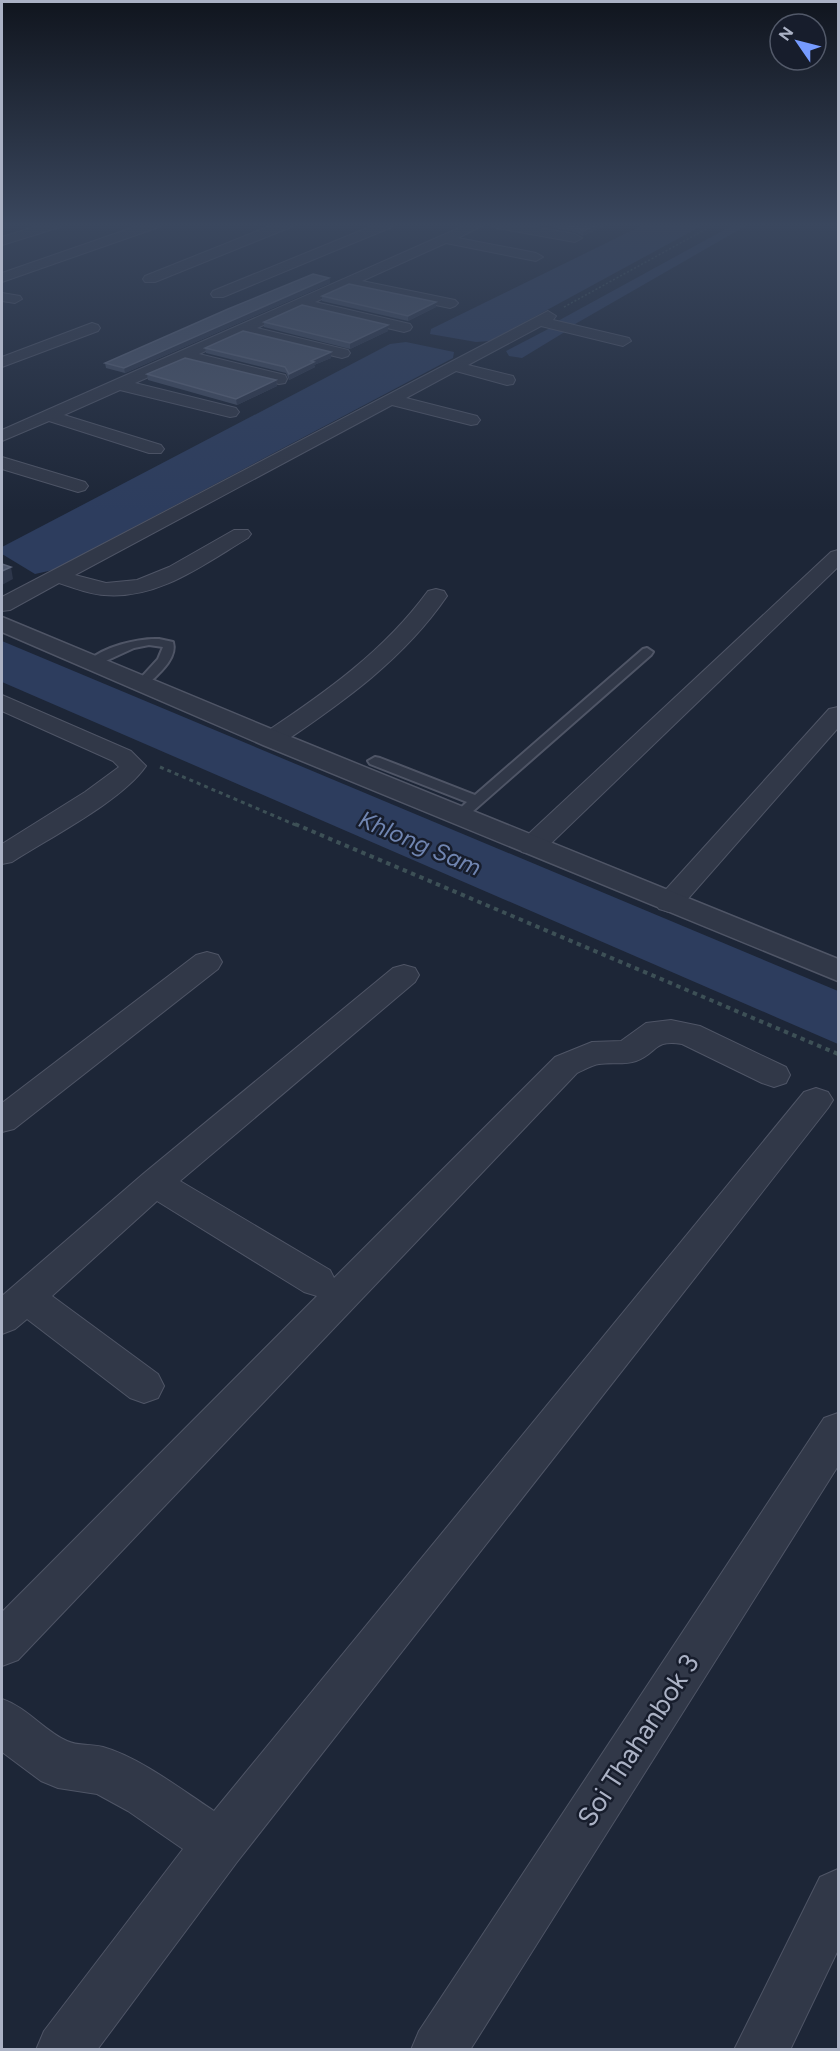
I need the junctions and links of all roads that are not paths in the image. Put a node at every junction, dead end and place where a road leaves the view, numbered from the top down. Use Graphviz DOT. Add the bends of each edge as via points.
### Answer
graph roads {
  1 [pos="262,320"];
  2 [pos="372,320"];
  3 [pos="542,320"];
  4 [pos="546,320"];
  5 [pos="92,327"];
  6 [pos="404,327"];
  7 [pos="240,330"];
  8 [pos="623,341"];
  9 [pos="342,354"];
  10 [pos="182,355"];
  11 [pos="2,362"];
  12 [pos="454,366"];
  13 [pos="279,379"];
  14 [pos="507,380"];
  15 [pos="118,384"];
  16 [pos="392,400"];
  17 [pos="230,412"];
  18 [pos="47,415"];
  19 [pos="471,420"];
  20 [pos="2,436"];
  21 [pos="155,449"];
  22 [pos="2,463"];
  23 [pos="78,486"];
  24 [pos="241,534"];
  25 [pos="838,556"];
  26 [pos="57,576"];
  27 [pos="436,596"];
  28 [pos="2,606"];
  29 [pos="2,624"];
  30 [pos="647,652"];
  31 [pos="93,662"];
  32 [pos="142,683"];
  33 [pos="2,702"];
  34 [pos="838,714"];
  35 [pos="272,739"];
  36 [pos="375,760"];
  37 [pos="468,808"];
  38 [pos="532,846"];
  39 [pos="2,856"];
  40 [pos="669,903"];
  41 [pos="207,962"];
  42 [pos="838,971"];
  43 [pos="404,975"];
  44 [pos="774,1075"];
  45 [pos="816,1100"];
  46 [pos="2,1120"];
  47 [pos="155,1183"];
  48 [pos="316,1281"];
  49 [pos="14,1307"];
  50 [pos="144,1386"];
  51 [pos="838,1431"];
  52 [pos="2,1644"];
  53 [pos="2,1723"];
  54 [pos="219,1844"];
  55 [pos="838,1895"];
  56 [pos="63,2049"];
  57 [pos="438,2049"];
  58 [pos="761,2049"];
  1 -- 7 [label="street"];
  2 -- 6 [label="street"];
  3 -- 12 [label="street"];
  4 -- 8 [label="street"];
  5 -- 11 [label="street"];
  7 -- 9 [label="street"];
  7 -- 10 [label="street"];
  10 -- 13 [label="street"];
  10 -- 15 [label="street"];
  12 -- 14 [label="street"];
  12 -- 16 [label="street"];
  15 -- 17 [label="street"];
  15 -- 18 [label="street"];
  16 -- 19 [label="street"];
  16 -- 26 [label="street"];
  18 -- 20 [label="street"];
  18 -- 21 [label="street"];
  22 -- 23 [label="street"];
  24 -- 26 [label="street" via="173,573 145,584 106,589"];
  25 -- 38 [label="street"];
  26 -- 28 [label="street"];
  27 -- 35 [label="street" via="383,655 326,704"];
  29 -- 31 [label="street"];
  30 -- 37 [label="lane"];
  31 -- 32 [label="street"];
  31 -- 32 [label="lane" via="145,641 169,645 164,659"];
  32 -- 35 [label="street"];
  33 -- 39 [label="street" via="122,756 133,766 130,773 110,787"];
  34 -- 40 [label="street"];
  35 -- 37 [label="street"];
  36 -- 37 [label="lane"];
  37 -- 38 [label="street"];
  38 -- 40 [label="street"];
  40 -- 42 [label="street"];
  41 -- 46 [label="street"];
  43 -- 47 [label="street"];
  44 -- 52 [label="street" via="689,1034 671,1031 657,1031 628,1052 592,1053 567,1065"];
  45 -- 54 [label="street"];
  47 -- 48 [label="street"];
  47 -- 49 [label="street"];
  49 -- 50 [label="street"];
  51 -- 57 [label="street, Soi Thahanbok 3"];
  53 -- 54 [label="street" via="58,1764 103,1771"];
  54 -- 56 [label="street"];
  55 -- 58 [label="street"];
}
